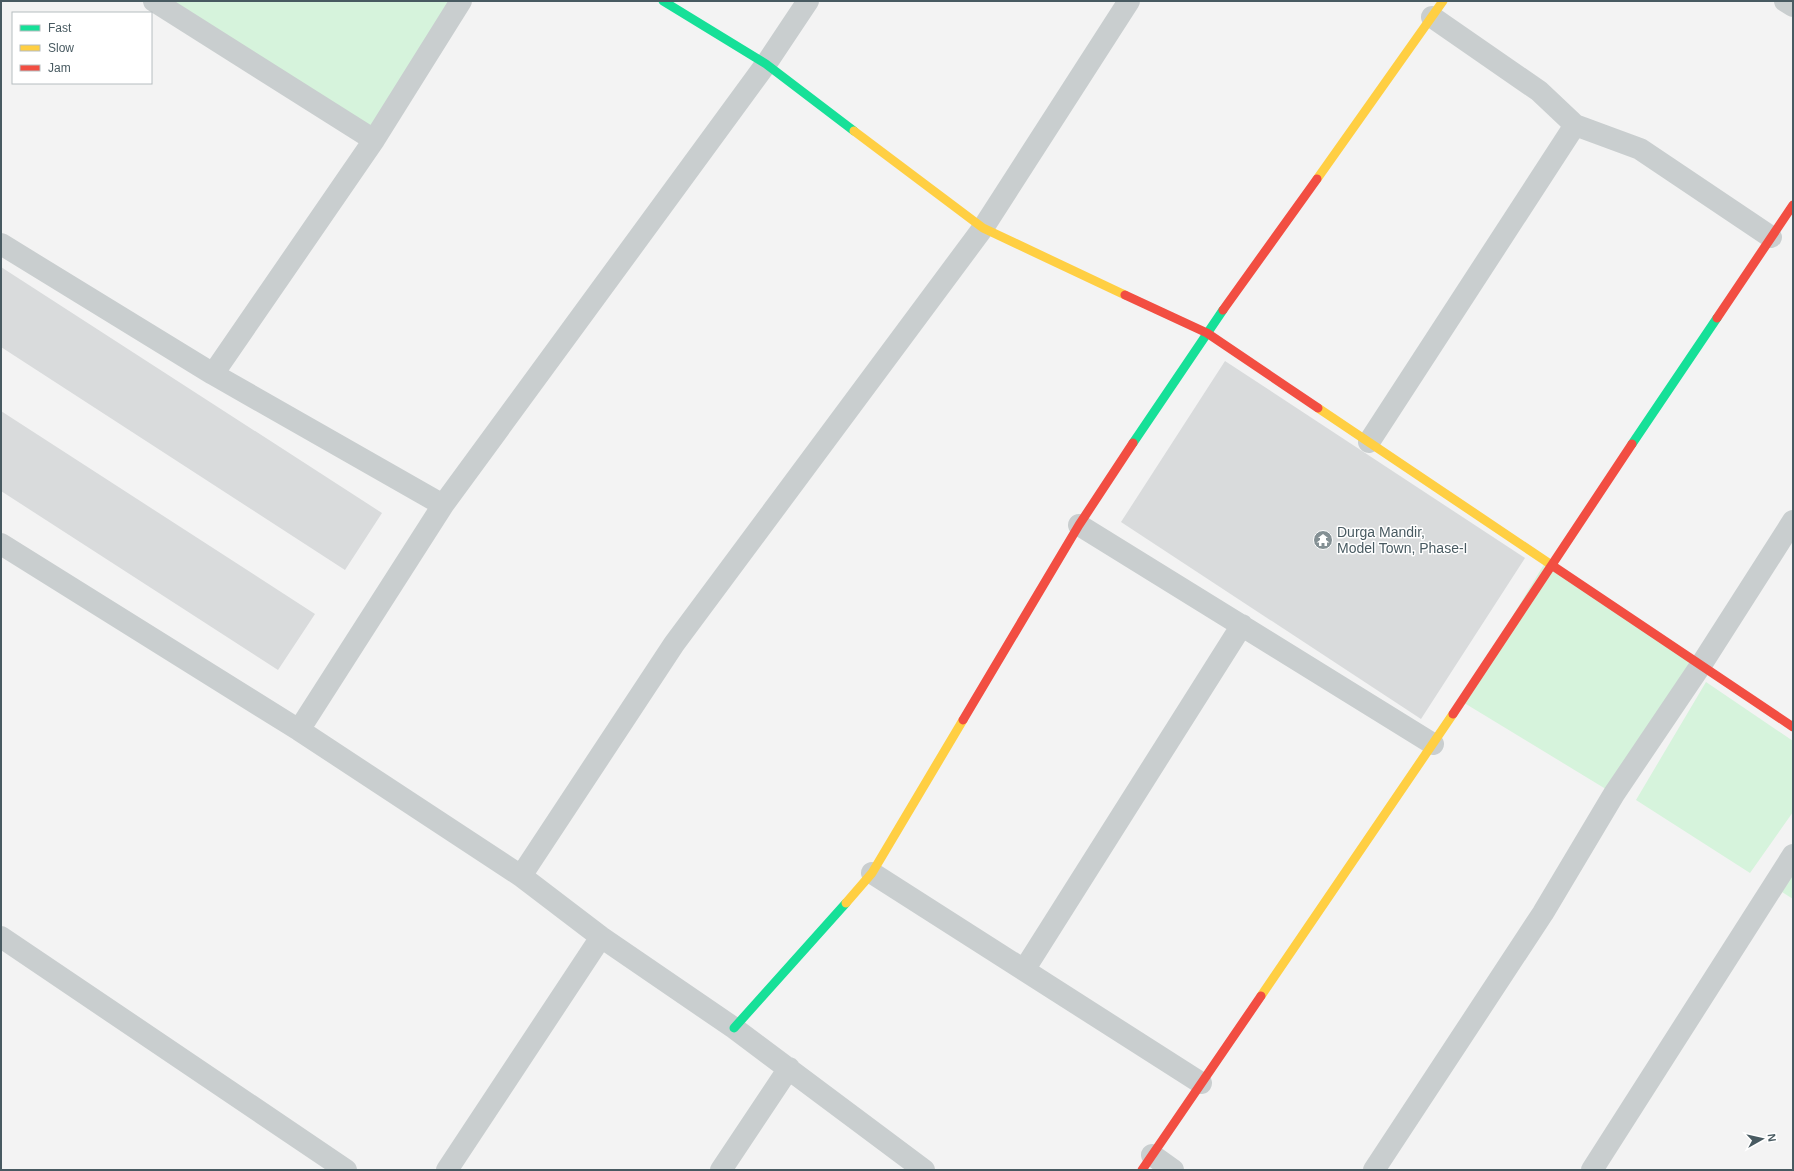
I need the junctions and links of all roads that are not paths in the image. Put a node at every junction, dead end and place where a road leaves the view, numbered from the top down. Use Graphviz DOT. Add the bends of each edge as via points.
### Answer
graph roads {
  1 [pos="154,1"];
  2 [pos="461,1"];
  3 [pos="663,1"];
  4 [pos="808,1"];
  5 [pos="1129,1"];
  6 [pos="1785,1"];
  7 [pos="1793,6"];
  8 [pos="1437,9"];
  9 [pos="766,64"];
  10 [pos="1575,125"];
  11 [pos="374,140"];
  12 [pos="1793,205"];
  13 [pos="982,228"];
  14 [pos="1771,237"];
  15 [pos="1,244"];
  16 [pos="1207,333"];
  17 [pos="213,374"];
  18 [pos="1369,442"];
  19 [pos="442,505"];
  20 [pos="1793,521"];
  21 [pos="1079,525"];
  22 [pos="1,544"];
  23 [pos="1551,564"];
  24 [pos="1242,625"];
  25 [pos="1701,665"];
  26 [pos="1793,728"];
  27 [pos="299,730"];
  28 [pos="1433,744"];
  29 [pos="1793,855"];
  30 [pos="872,873"];
  31 [pos="521,876"];
  32 [pos="1,937"];
  33 [pos="601,937"];
  34 [pos="1024,970"];
  35 [pos="734,1028"];
  36 [pos="788,1068"];
  37 [pos="1201,1083"];
  38 [pos="1147,1162"];
  39 [pos="346,1170"];
  40 [pos="446,1170"];
  41 [pos="721,1170"];
  42 [pos="924,1170"];
  43 [pos="1173,1170"];
  44 [pos="1374,1170"];
  45 [pos="1592,1170"];
  1 -- 11 [label="street"];
  2 -- 11 [label="street"];
  3 -- 9 [label="street"];
  4 -- 9 [label="street"];
  5 -- 13 [label="street"];
  6 -- 7 [label="street"];
  8 -- 10 [label="street" via="1539,91"];
  8 -- 16 [label="street"];
  9 -- 13 [label="street"];
  9 -- 19 [label="street"];
  10 -- 14 [label="street" via="1640,149"];
  10 -- 18 [label="street"];
  11 -- 17 [label="street"];
  12 -- 14 [label="street"];
  13 -- 16 [label="street"];
  13 -- 31 [label="street" via="674,644"];
  14 -- 23 [label="street"];
  15 -- 17 [label="street"];
  16 -- 18 [label="street"];
  16 -- 21 [label="street"];
  17 -- 19 [label="street"];
  18 -- 23 [label="street"];
  19 -- 27 [label="street"];
  20 -- 25 [label="street"];
  21 -- 24 [label="street"];
  21 -- 30 [label="street"];
  22 -- 27 [label="street"];
  23 -- 25 [label="street"];
  23 -- 28 [label="street"];
  24 -- 28 [label="street"];
  24 -- 34 [label="street"];
  25 -- 26 [label="street"];
  25 -- 44 [label="street" via="1614,794 1544,913"];
  27 -- 31 [label="street"];
  28 -- 37 [label="street"];
  29 -- 45 [label="street"];
  30 -- 34 [label="street"];
  30 -- 35 [label="street"];
  31 -- 33 [label="street"];
  32 -- 39 [label="street"];
  33 -- 35 [label="street"];
  33 -- 40 [label="street"];
  34 -- 37 [label="street"];
  35 -- 36 [label="street"];
  36 -- 41 [label="street"];
  36 -- 42 [label="street"];
  37 -- 38 [label="street"];
  38 -- 43 [label="street"];
}
